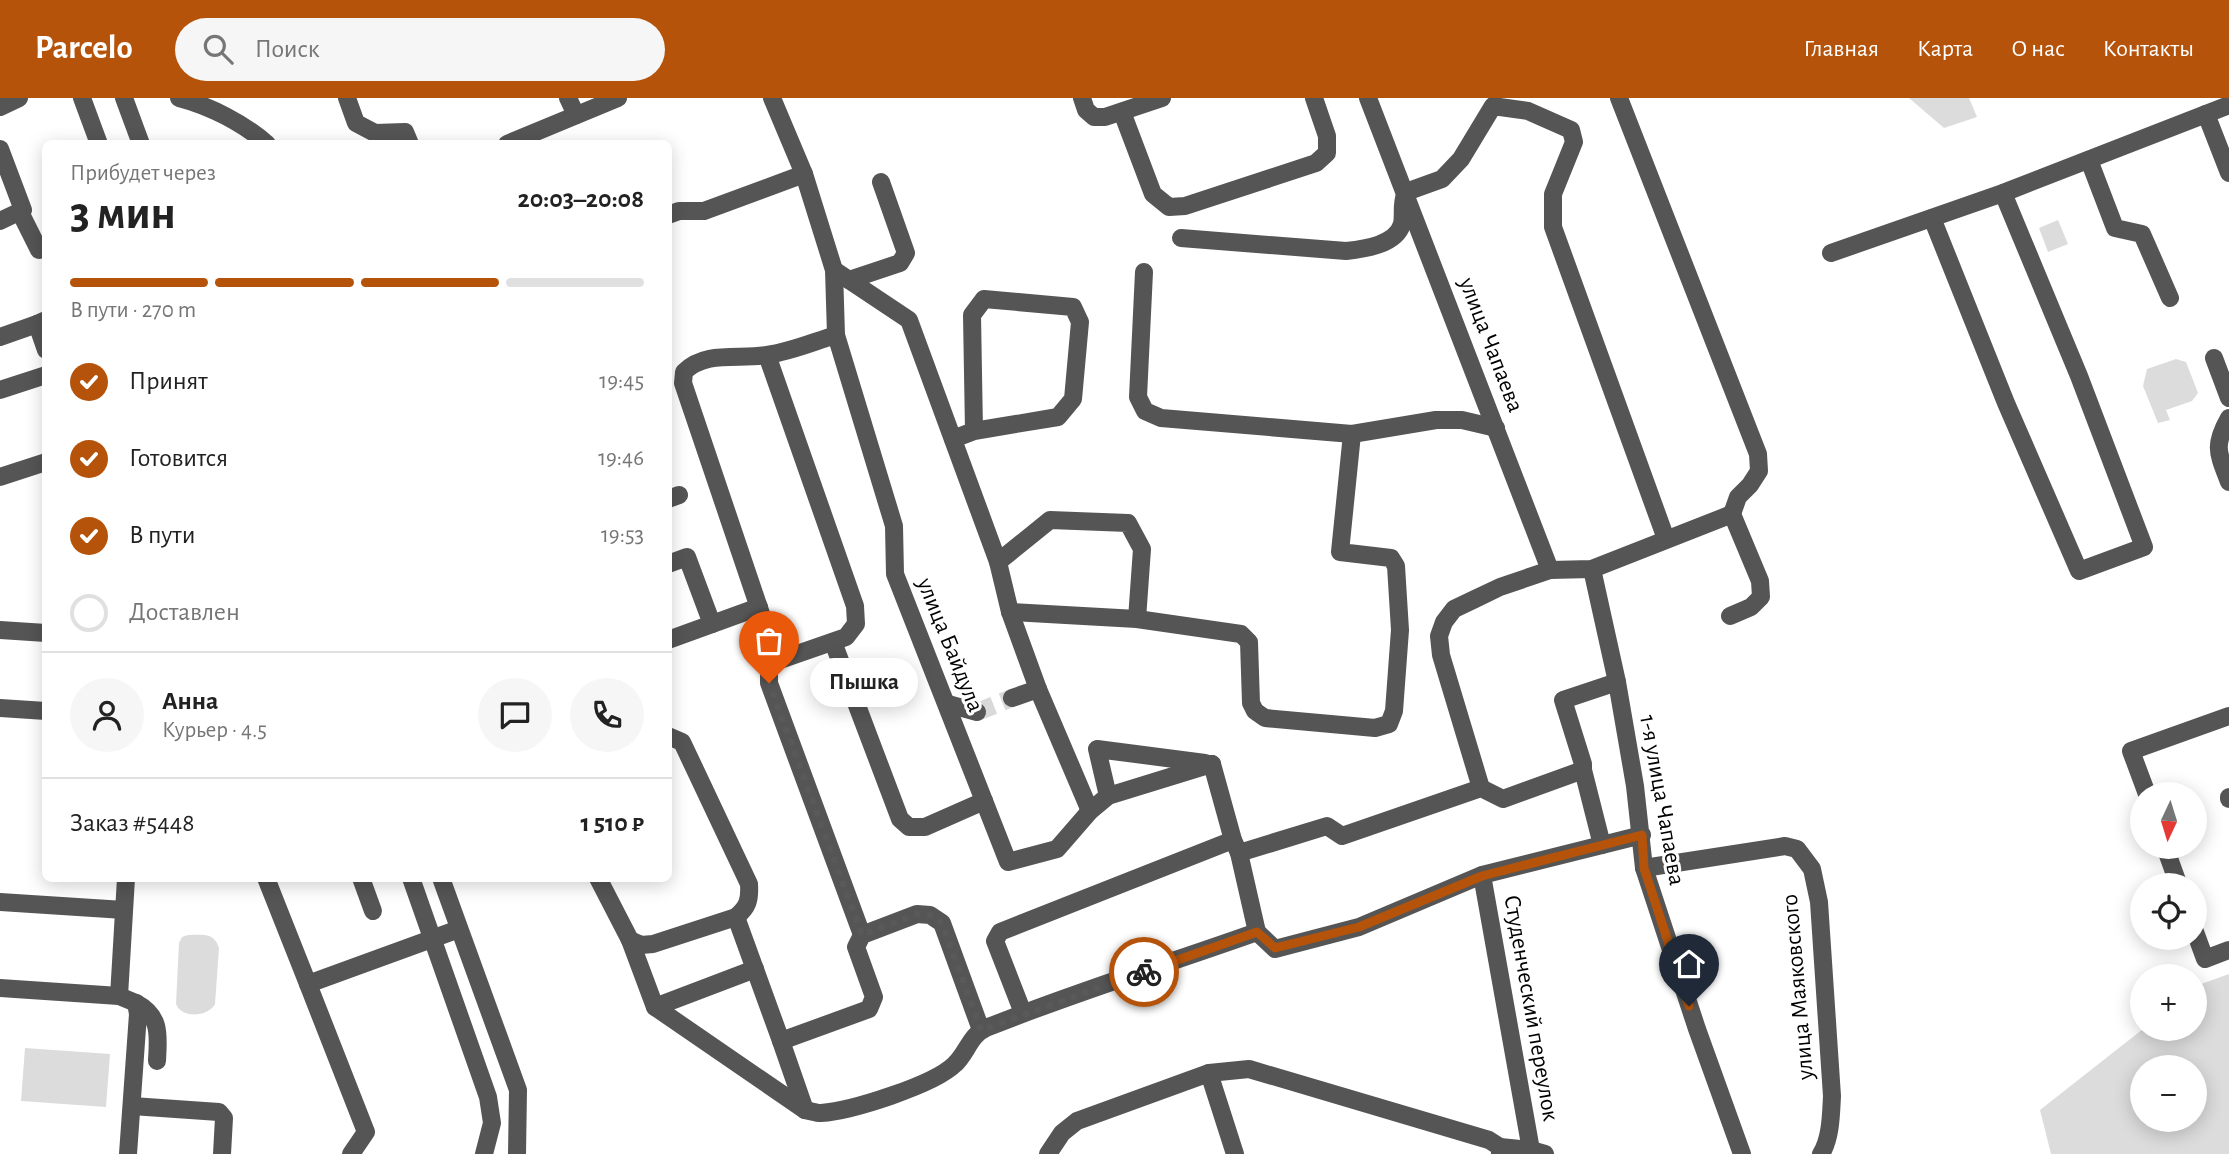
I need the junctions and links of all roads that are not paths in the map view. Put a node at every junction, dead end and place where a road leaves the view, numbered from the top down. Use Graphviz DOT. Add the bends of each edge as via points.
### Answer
graph roads {
  1 [pos="19,98"];
  2 [pos="82,98"];
  3 [pos="124,98"];
  4 [pos="179,98"];
  5 [pos="347,98"];
  6 [pos="568,98"];
  7 [pos="618,98"];
  8 [pos="772,98"];
  9 [pos="1082,98"];
  10 [pos="1162,98"];
  11 [pos="1314,98"];
  12 [pos="1368,98"];
  13 [pos="1619,98"];
  14 [pos="1495,102"];
  15 [pos="2229,105"];
  16 [pos="0,107"];
  17 [pos="1122,112"];
  18 [pos="2207,114"];
  19 [pos="576,115"];
  20 [pos="98,140"];
  21 [pos="140,140"];
  22 [pos="261,140"];
  23 [pos="408,140"];
  24 [pos="517,140"];
  25 [pos="0,149"];
  26 [pos="2089,160"];
  27 [pos="2229,173"];
  28 [pos="804,174"];
  29 [pos="881,182"];
  30 [pos="1406,192"];
  31 [pos="2003,193"];
  32 [pos="20,212"];
  33 [pos="672,214"];
  34 [pos="1932,218"];
  35 [pos="0,221"];
  36 [pos="1181,238"];
  37 [pos="39,250"];
  38 [pos="1831,253"];
  39 [pos="1144,272"];
  40 [pos="842,275"];
  41 [pos="2170,298"];
  42 [pos="41,322"];
  43 [pos="836,335"];
  44 [pos="0,337"];
  45 [pos="767,355"];
  46 [pos="2214,358"];
  47 [pos="42,376"];
  48 [pos="0,390"];
  49 [pos="2229,398"];
  50 [pos="2229,418"];
  51 [pos="1496,428"];
  52 [pos="974,431"];
  53 [pos="1352,433"];
  54 [pos="953,439"];
  55 [pos="42,463"];
  56 [pos="0,477"];
  57 [pos="2229,482"];
  58 [pos="1732,514"];
  59 [pos="1666,539"];
  60 [pos="998,562"];
  61 [pos="672,563"];
  62 [pos="1592,569"];
  63 [pos="1550,570"];
  64 [pos="759,607"];
  65 [pos="1010,612"];
  66 [pos="1730,615"];
  67 [pos="1137,619"];
  68 [pos="712,624"];
  69 [pos="0,630"];
  70 [pos="42,633"];
  71 [pos="672,639"];
  72 [pos="832,642"];
  73 [pos="777,661"];
  74 [pos="1617,682"];
  75 [pos="1038,688"];
  76 [pos="1012,698"];
  77 [pos="948,704"];
  78 [pos="0,708"];
  79 [pos="42,711"];
  80 [pos="977,712"];
  81 [pos="2229,716"];
  82 [pos="672,738"];
  83 [pos="1212,764"];
  84 [pos="1583,770"];
  85 [pos="2143,782"];
  86 [pos="1481,788"];
  87 [pos="1108,796"];
  88 [pos="984,802"];
  89 [pos="1090,811"];
  90 [pos="1642,835"];
  91 [pos="1602,845"];
  92 [pos="1236,846"];
  93 [pos="1644,868"];
  94 [pos="1482,876"];
  95 [pos="126,882"];
  96 [pos="268,882"];
  97 [pos="362,882"];
  98 [pos="412,882"];
  99 [pos="441,882"];
  100 [pos="600,882"];
  101 [pos="0,901"];
  102 [pos="124,910"];
  103 [pos="373,911"];
  104 [pos="736,917"];
  105 [pos="459,929"];
  106 [pos="1257,932"];
  107 [pos="862,935"];
  108 [pos="433,938"];
  109 [pos="630,940"];
  110 [pos="2202,950"];
  111 [pos="2229,950"];
  112 [pos="755,970"];
  113 [pos="308,984"];
  114 [pos="0,988"];
  115 [pos="119,996"];
  116 [pos="136,1003"];
  117 [pos="655,1007"];
  118 [pos="1023,1013"];
  119 [pos="981,1030"];
  120 [pos="781,1041"];
  121 [pos="157,1061"];
  122 [pos="1209,1073"];
  123 [pos="132,1106"];
  124 [pos="806,1110"];
  125 [pos="1500,1150"];
  126 [pos="1538,1152"];
  127 [pos="128,1154"];
  128 [pos="222,1154"];
  129 [pos="351,1154"];
  130 [pos="484,1154"];
  131 [pos="517,1154"];
  132 [pos="1048,1154"];
  133 [pos="1235,1154"];
  134 [pos="1742,1154"];
  135 [pos="1821,1154"];
  1 -- 16 [label="street"];
  2 -- 20 [label="street"];
  3 -- 21 [label="street"];
  4 -- 22 [label="street" via="229,118"];
  5 -- 23 [label="street" via="356,123 375,133 405,132"];
  6 -- 19 [label="street"];
  7 -- 19 [label="street"];
  8 -- 28 [label="street, улица Байдула"];
  9 -- 17 [label="street" via="1094,117"];
  10 -- 17 [label="street"];
  11 -- 17 [label="street" via="1327,136 1327,153 1316,163 1185,206 1169,207 1153,194"];
  12 -- 30 [label="street, улица Чапаева"];
  13 -- 58 [label="street" via="1758,454 1759,471 1738,497"];
  14 -- 30 [label="street" via="1461,159 1442,179"];
  14 -- 59 [label="street" via="1571,130 1574,142 1553,194 1553,227"];
  15 -- 18 [label="street"];
  18 -- 26 [label="street"];
  18 -- 27 [label="street"];
  19 -- 24 [label="street"];
  25 -- 32 [label="street"];
  26 -- 31 [label="street"];
  26 -- 41 [label="street" via="2115,228 2142,234"];
  28 -- 33 [label="street" via="704,211"];
  28 -- 40 [label="street, улица Байдула"];
  29 -- 40 [label="street" via="906,253 900,263"];
  30 -- 36 [label="street" via="1402,225 1370,248 1346,251"];
  30 -- 51 [label="street, улица Чапаева"];
  31 -- 34 [label="street"];
  31 -- 34 [label="street" via="2144,547 2079,571"];
  32 -- 35 [label="street"];
  32 -- 37 [label="street"];
  34 -- 38 [label="street"];
  39 -- 53 [label="street" via="1139,397 1145,411 1161,418"];
  40 -- 43 [label="street, улица Байдула"];
  40 -- 54 [label="street" via="909,320"];
  42 -- 44 [label="street"];
  43 -- 45 [label="street"];
  43 -- 77 [label="street, улица Байдула" via="894,526 895,574"];
  45 -- 64 [label="street" via="693,363 684,372 683,383"];
  45 -- 72 [label="street" via="855,606 856,624 846,637"];
  46 -- 49 [label="street"];
  47 -- 48 [label="street"];
  50 -- 57 [label="street" via="2217,450"];
  51 -- 53 [label="street" via="1436,419"];
  51 -- 63 [label="street, улица Чапаева"];
  52 -- 52 [label="street" via="1058,417 1073,399 1080,322 1073,307 984,299 972,315"];
  52 -- 54 [label="street"];
  53 -- 67 [label="street" via="1340,552 1391,558 1396,566 1400,630 1389,723 1375,728 1265,718 1251,703 1249,642 1241,634"];
  54 -- 60 [label="street"];
  55 -- 56 [label="street"];
  58 -- 59 [label="street"];
  58 -- 66 [label="street" via="1759,581 1760,597 1751,607"];
  59 -- 62 [label="street"];
  60 -- 65 [label="street"];
  60 -- 67 [label="street" via="1050,520 1128,523 1142,549"];
  61 -- 68 [label="street" via="687,558"];
  62 -- 63 [label="street"];
  62 -- 74 [label="street, 1-я улица Чапаева"];
  63 -- 86 [label="street" via="1454,609 1439,636"];
  64 -- 68 [label="street"];
  64 -- 73 [label="street"];
  65 -- 67 [label="street"];
  65 -- 75 [label="street"];
  68 -- 71 [label="street"];
  69 -- 70 [label="street"];
  72 -- 73 [label="street"];
  72 -- 88 [label="street" via="900,819 909,827 925,827"];
  73 -- 107 [label="street" via="769,670 769,683"];
  74 -- 84 [label="street" via="1563,700"];
  74 -- 90 [label="street, 1-я улица Чапаева"];
  75 -- 76 [label="street"];
  75 -- 89 [label="street"];
  77 -- 80 [label="street"];
  77 -- 88 [label="street, улица Байдула"];
  78 -- 79 [label="street"];
  81 -- 85 [label="street" via="2131,751"];
  82 -- 104 [label="street" via="682,742 749,884 746,909"];
  83 -- 87 [label="street, улица Байдула"];
  83 -- 87 [label="street" via="1097,748"];
  83 -- 92 [label="street"];
  84 -- 86 [label="street" via="1503,799"];
  84 -- 91 [label="street"];
  86 -- 92 [label="street" via="1342,836 1327,826"];
  87 -- 89 [label="street, улица Байдула"];
  88 -- 89 [label="street, улица Байдула" via="1008,862 1057,849"];
  90 -- 91 [label="street"];
  90 -- 93 [label="street, 1-я улица Чапаева"];
  91 -- 94 [label="street"];
  92 -- 106 [label="street"];
  92 -- 118 [label="street" via="1000,932 995,942"];
  93 -- 134 [label="street, 1-я улица Чапаева"];
  93 -- 135 [label="street, улица Маяковского" via="1785,846 1797,849 1812,869 1819,902 1832,1096"];
  94 -- 106 [label="street" via="1359,927 1287,946 1275,948"];
  94 -- 126 [label="street, Студенческий переулок"];
  95 -- 102 [label="street"];
  96 -- 113 [label="street"];
  97 -- 103 [label="street"];
  98 -- 108 [label="street"];
  99 -- 105 [label="street"];
  100 -- 109 [label="street"];
  101 -- 102 [label="street"];
  102 -- 115 [label="street"];
  104 -- 109 [label="street" via="653,944"];
  104 -- 112 [label="street"];
  105 -- 108 [label="street"];
  105 -- 131 [label="street" via="518,1090"];
  106 -- 118 [label="street"];
  107 -- 119 [label="street" via="917,914 942,923"];
  107 -- 120 [label="street" via="856,947 874,997 869,1009"];
  108 -- 113 [label="street"];
  108 -- 130 [label="street" via="488,1097 492,1123"];
  109 -- 117 [label="street"];
  110 -- 111 [label="street" via="2205,959"];
  112 -- 117 [label="street"];
  112 -- 120 [label="street"];
  113 -- 129 [label="street" via="366,1132"];
  114 -- 115 [label="street"];
  115 -- 116 [label="street"];
  116 -- 121 [label="street" via="154,1018"];
  116 -- 123 [label="street"];
  117 -- 124 [label="street"];
  118 -- 119 [label="street"];
  119 -- 124 [label="street" via="956,1064 937,1077 859,1106 819,1113"];
  120 -- 124 [label="street"];
  122 -- 125 [label="street" via="1249,1069 1489,1140"];
  122 -- 132 [label="street" via="1077,1121"];
  122 -- 133 [label="street"];
  123 -- 127 [label="street"];
  123 -- 128 [label="street" via="219,1112 224,1118"];
  125 -- 126 [label="street"];
}
